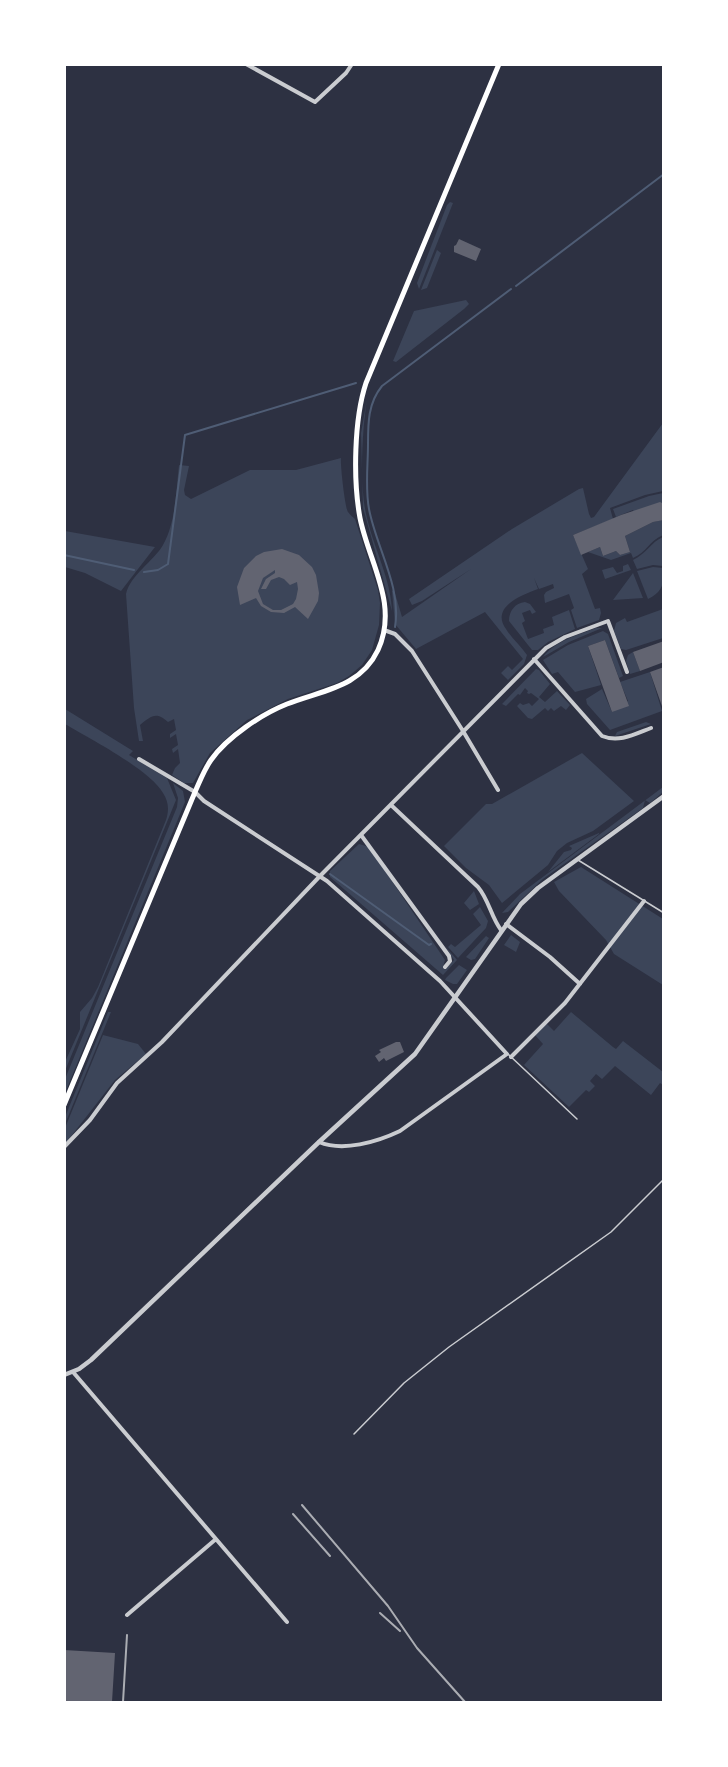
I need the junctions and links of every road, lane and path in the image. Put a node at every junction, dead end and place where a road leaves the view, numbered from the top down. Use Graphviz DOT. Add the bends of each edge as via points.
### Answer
graph roads {
  1 [pos="246,64"];
  2 [pos="352,64"];
  3 [pos="499,64"];
  4 [pos="384,630"];
  5 [pos="534,659"];
  6 [pos="627,672"];
  7 [pos="651,728"];
  8 [pos="464,731"];
  9 [pos="139,759"];
  10 [pos="498,790"];
  11 [pos="195,792"];
  12 [pos="663,796"];
  13 [pos="391,805"];
  14 [pos="361,835"];
  15 [pos="577,859"];
  16 [pos="320,876"];
  17 [pos="644,901"];
  18 [pos="663,913"];
  19 [pos="505,924"];
  20 [pos="501,930"];
  21 [pos="445,967"];
  22 [pos="580,984"];
  23 [pos="454,998"];
  24 [pos="509,1056"];
  25 [pos="64,1105"];
  26 [pos="577,1119"];
  27 [pos="319,1142"];
  28 [pos="64,1147"];
  29 [pos="663,1179"];
  30 [pos="73,1372"];
  31 [pos="64,1376"];
  32 [pos="354,1434"];
  33 [pos="216,1539"];
  34 [pos="127,1615"];
  35 [pos="287,1622"];
  1 -- 2 [label="street" via="315,102"];
  3 -- 4 [label="main road" via="360,404 359,508 383,594"];
  4 -- 8 [label="street" via="408,646"];
  4 -- 11 [label="main road" via="376,653 359,675 336,688 281,707 235,736 212,759"];
  5 -- 6 [label="street" via="565,637 608,621"];
  5 -- 7 [label="street" via="602,736 621,739"];
  5 -- 8 [label="street"];
  8 -- 10 [label="street"];
  8 -- 13 [label="street"];
  9 -- 11 [label="street"];
  11 -- 16 [label="street"];
  11 -- 25 [label="main road"];
  12 -- 15 [label="street"];
  13 -- 14 [label="street"];
  13 -- 20 [label="street" via="478,886"];
  14 -- 16 [label="street"];
  14 -- 21 [label="street" via="449,956"];
  15 -- 17 [label="lane"];
  15 -- 19 [label="street" via="538,888"];
  16 -- 23 [label="street" via="394,939"];
  16 -- 28 [label="street" via="162,1042 117,1083"];
  17 -- 18 [label="lane"];
  17 -- 22 [label="street"];
  19 -- 20 [label="street"];
  19 -- 22 [label="street"];
  20 -- 23 [label="street"];
  22 -- 24 [label="street"];
  23 -- 24 [label="street"];
  23 -- 27 [label="street" via="416,1054"];
  24 -- 26 [label="lane"];
  24 -- 27 [label="street" via="400,1131 380,1140 354,1144"];
  27 -- 30 [label="street" via="91,1360"];
  29 -- 32 [label="lane" via="611,1232 449,1347 404,1383"];
  30 -- 31 [label="street"];
  30 -- 33 [label="street"];
  33 -- 34 [label="street"];
  33 -- 35 [label="street"];
}
